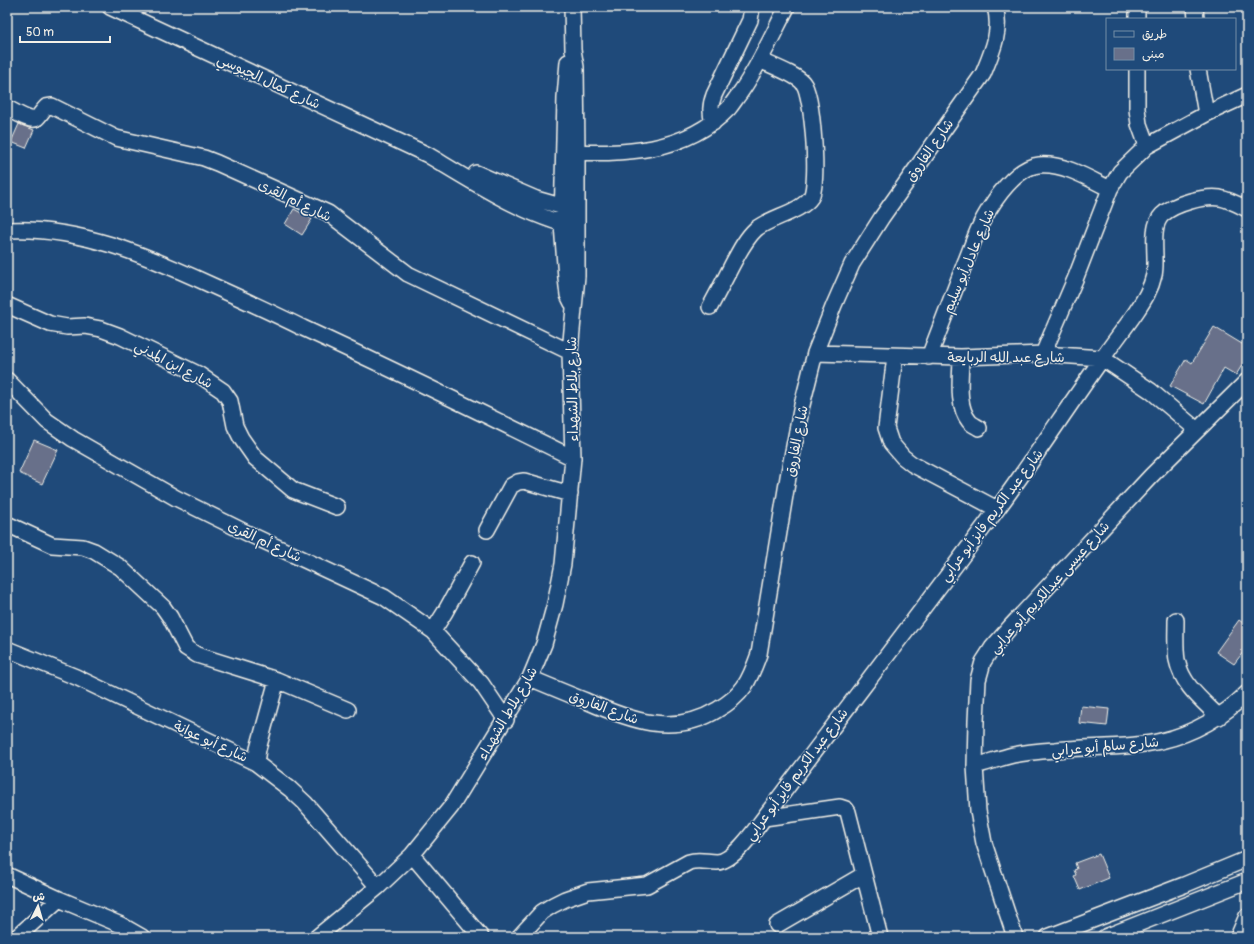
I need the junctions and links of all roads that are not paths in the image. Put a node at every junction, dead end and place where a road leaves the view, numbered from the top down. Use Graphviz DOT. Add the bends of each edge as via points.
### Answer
graph roads {
  1 [pos="110,7"];
  2 [pos="572,7"];
  3 [pos="752,7"];
  4 [pos="787,7"];
  5 [pos="995,7"];
  6 [pos="1137,7"];
  7 [pos="1196,7"];
  8 [pos="1137,18"];
  9 [pos="1196,18"];
  10 [pos="760,60"];
  11 [pos="1137,70"];
  12 [pos="1198,70"];
  13 [pos="1247,95"];
  14 [pos="7,108"];
  15 [pos="1206,114"];
  16 [pos="713,123"];
  17 [pos="1147,146"];
  18 [pos="570,152"];
  19 [pos="428,155"];
  20 [pos="1110,189"];
  21 [pos="569,208"];
  22 [pos="1247,209"];
  23 [pos="569,225"];
  24 [pos="7,230"];
  25 [pos="7,305"];
  26 [pos="710,307"];
  27 [pos="570,352"];
  28 [pos="816,353"];
  29 [pos="1043,354"];
  30 [pos="895,356"];
  31 [pos="928,357"];
  32 [pos="961,358"];
  33 [pos="1102,358"];
  34 [pos="7,380"];
  35 [pos="1247,381"];
  36 [pos="979,428"];
  37 [pos="1197,430"];
  38 [pos="574,458"];
  39 [pos="570,494"];
  40 [pos="338,507"];
  41 [pos="997,509"];
  42 [pos="7,524"];
  43 [pos="487,530"];
  44 [pos="472,563"];
  45 [pos="1176,620"];
  46 [pos="432,631"];
  47 [pos="7,649"];
  48 [pos="530,678"];
  49 [pos="277,680"];
  50 [pos="1247,693"];
  51 [pos="348,710"];
  52 [pos="1219,717"];
  53 [pos="506,720"];
  54 [pos="256,763"];
  55 [pos="975,766"];
  56 [pos="764,818"];
  57 [pos="412,855"];
  58 [pos="1247,859"];
  59 [pos="7,875"];
  60 [pos="863,875"];
  61 [pos="1247,881"];
  62 [pos="378,887"];
  63 [pos="59,899"];
  64 [pos="1247,916"];
  65 [pos="777,925"];
  66 [pos="17,937"];
  67 [pos="142,937"];
  68 [pos="317,937"];
  69 [pos="481,937"];
  70 [pos="519,937"];
  71 [pos="880,937"];
  72 [pos="1015,937"];
  73 [pos="1048,937"];
  74 [pos="1105,937"];
  75 [pos="1238,937"];
  1 -- 19 [label="street, شارع كمال الجيوسي"];
  2 -- 18 [label="street, شارع بلاط الشهداء" via="576,67"];
  3 -- 16 [label="street" via="750,20 714,94 710,106"];
  4 -- 10 [label="street"];
  5 -- 28 [label="street, شارع الفاروق" via="997,34 983,74 852,264"];
  6 -- 8 [label="street"];
  7 -- 9 [label="street"];
  10 -- 16 [label="street" via="730,107"];
  10 -- 26 [label="street" via="799,79 805,86 812,129 814,190 806,202 756,229 745,242"];
  11 -- 17 [label="street" via="1138,124"];
  12 -- 15 [label="street"];
  13 -- 15 [label="street"];
  14 -- 27 [label="street, شارع أم القرى" via="33,120 46,107 52,106 116,138 217,163 328,214 408,274"];
  15 -- 17 [label="street"];
  16 -- 18 [label="street" via="659,148 624,152"];
  17 -- 20 [label="street" via="1120,172"];
  18 -- 21 [label="street, شارع بلاط الشهداء"];
  19 -- 21 [label="street, شارع كمال الجيوسي" via="536,199"];
  19 -- 23 [label="street, شارع كمال الجيوسي" via="472,182 521,206"];
  20 -- 29 [label="street"];
  20 -- 31 [label="street, شارع عادل أبو سليم" via="1077,172 1050,165 1037,165 1022,172 1008,184 983,220"];
  21 -- 23 [label="street, شارع بلاط الشهداء"];
  22 -- 33 [label="street, شارع عبد الكريم فايز أبو عرابي" via="1220,198 1203,198 1186,202 1160,216 1155,235 1154,274 1148,294"];
  23 -- 27 [label="street, شارع بلاط الشهداء" via="566,278 573,308"];
  24 -- 38 [label="street" via="35,230 85,238 122,248 173,267"];
  25 -- 40 [label="street, شارع ابن المدني" via="50,324 101,329 198,374 223,391 230,401 235,426 255,458 293,490"];
  27 -- 38 [label="street, شارع بلاط الشهداء"];
  28 -- 30 [label="street, شارع عبد الله الربايعة"];
  28 -- 48 [label="street, شارع الفاروق" via="802,405 788,477 759,654 744,688 730,702 706,716 685,723 662,724 615,714"];
  29 -- 32 [label="street, شارع عبد الله الربايعة"];
  29 -- 33 [label="street, شارع عبد الله الربايعة"];
  30 -- 31 [label="street, شارع عبد الله الربايعة"];
  30 -- 41 [label="street" via="886,428 891,444 912,464"];
  31 -- 32 [label="street, شارع عبد الله الربايعة"];
  32 -- 36 [label="street" via="960,396 964,412 969,421"];
  33 -- 37 [label="street" via="1151,391"];
  33 -- 41 [label="street, شارع عبد الكريم فايز أبو عرابي"];
  34 -- 46 [label="street, شارع أم القرى" via="47,421 72,439 176,498 384,597"];
  35 -- 37 [label="street, شارع عيسى عبدالكريم أبو عرابي"];
  37 -- 55 [label="street, شارع عيسى عبدالكريم أبو عرابي" via="992,648 978,680"];
  38 -- 39 [label="street, شارع بلاط الشهداء"];
  39 -- 43 [label="street" via="524,481 518,482 511,486"];
  39 -- 48 [label="street, شارع بلاط الشهداء" via="563,564 555,604 544,644"];
  41 -- 56 [label="street, شارع عبد الكريم فايز أبو عرابي"];
  42 -- 49 [label="street" via="52,545 83,547 94,551 120,567 163,607 186,648 197,655"];
  44 -- 46 [label="street"];
  45 -- 52 [label="street" via="1177,660 1182,674 1191,689"];
  46 -- 53 [label="street, شارع أم القرى" via="481,683"];
  47 -- 54 [label="street, شارع أبو عوانة" via="76,677"];
  48 -- 53 [label="street, شارع بلاط الشهداء"];
  49 -- 51 [label="street"];
  49 -- 54 [label="street"];
  50 -- 52 [label="street, شارع سالم أبو عرابي"];
  52 -- 55 [label="street, شارع سالم أبو عرابي" via="1189,732 1161,741 1013,755"];
  53 -- 57 [label="street, شارع بلاط الشهداء" via="451,807"];
  54 -- 62 [label="street, شارع أبو عوانة" via="306,803"];
  55 -- 72 [label="street, شارع عيسى عبدالكريم أبو عرابي" via="978,811 984,843"];
  56 -- 60 [label="street" via="846,809"];
  56 -- 70 [label="street, شارع عبد الكريم فايز أبو عرابي" via="731,856 717,862 696,860 675,868 647,885 576,894 542,912"];
  57 -- 62 [label="street, شارع بلاط الشهداء"];
  57 -- 69 [label="street"];
  58 -- 73 [label="street"];
  59 -- 63 [label="street"];
  60 -- 65 [label="street"];
  60 -- 71 [label="street"];
  61 -- 74 [label="street"];
  62 -- 68 [label="street, شارع بلاط الشهداء"];
  63 -- 66 [label="street"];
  63 -- 67 [label="street" via="120,924"];
  64 -- 75 [label="street"];
}
